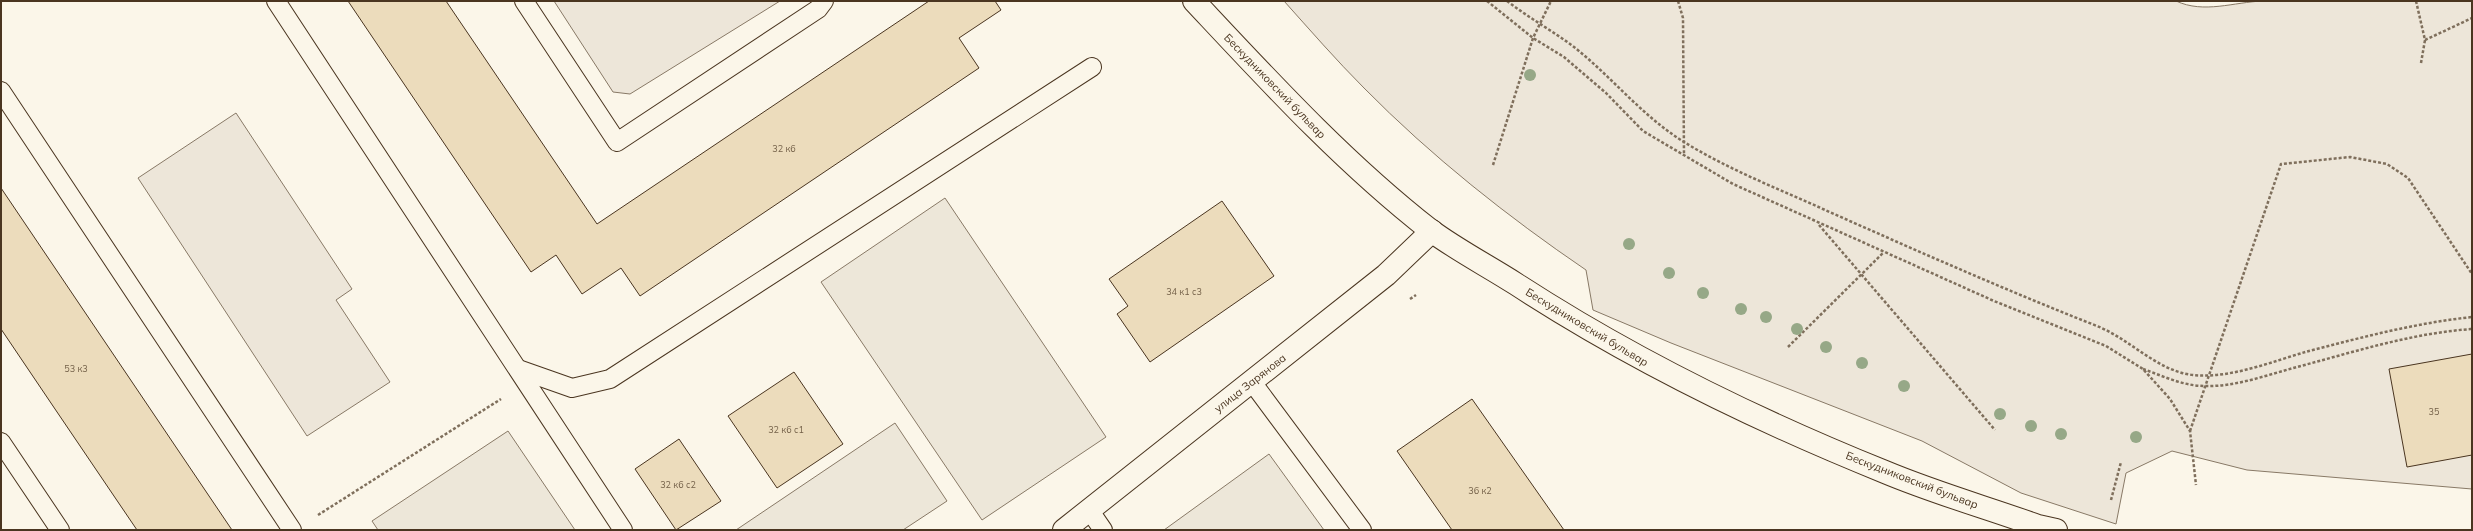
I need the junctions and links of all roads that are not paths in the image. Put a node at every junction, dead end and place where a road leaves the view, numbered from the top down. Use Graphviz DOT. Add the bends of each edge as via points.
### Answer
graph roads {
  1 [pos="276,1"];
  2 [pos="524,1"];
  3 [pos="824,1"];
  4 [pos="1194,1"];
  5 [pos="1092,67"];
  6 [pos="1,91"];
  7 [pos="1432,231"];
  8 [pos="522,376"];
  9 [pos="1252,382"];
  10 [pos="1,442"];
  11 [pos="1090,511"];
  12 [pos="60,530"];
  13 [pos="292,530"];
  14 [pos="623,530"];
  15 [pos="1064,530"];
  16 [pos="1103,530"];
  17 [pos="1362,530"];
  18 [pos="2056,530"];
  1 -- 8 [label="lane"];
  2 -- 3 [label="lane" via="617,142 818,9"];
  4 -- 7 [label="street, Бескудниковский бульвар" via="1306,120"];
  5 -- 8 [label="lane" via="610,380 572,388"];
  6 -- 13 [label="lane"];
  7 -- 9 [label="street, улица Зарянова" via="1386,275"];
  7 -- 18 [label="street, Бескудниковский бульвар" via="1550,307 1684,382 1766,421 1887,473"];
  8 -- 14 [label="lane"];
  9 -- 11 [label="street, улица Зарянова"];
  9 -- 17 [label="lane"];
  10 -- 12 [label="lane"];
  11 -- 15 [label="street, улица Зарянова"];
  11 -- 16 [label="lane"];
}
